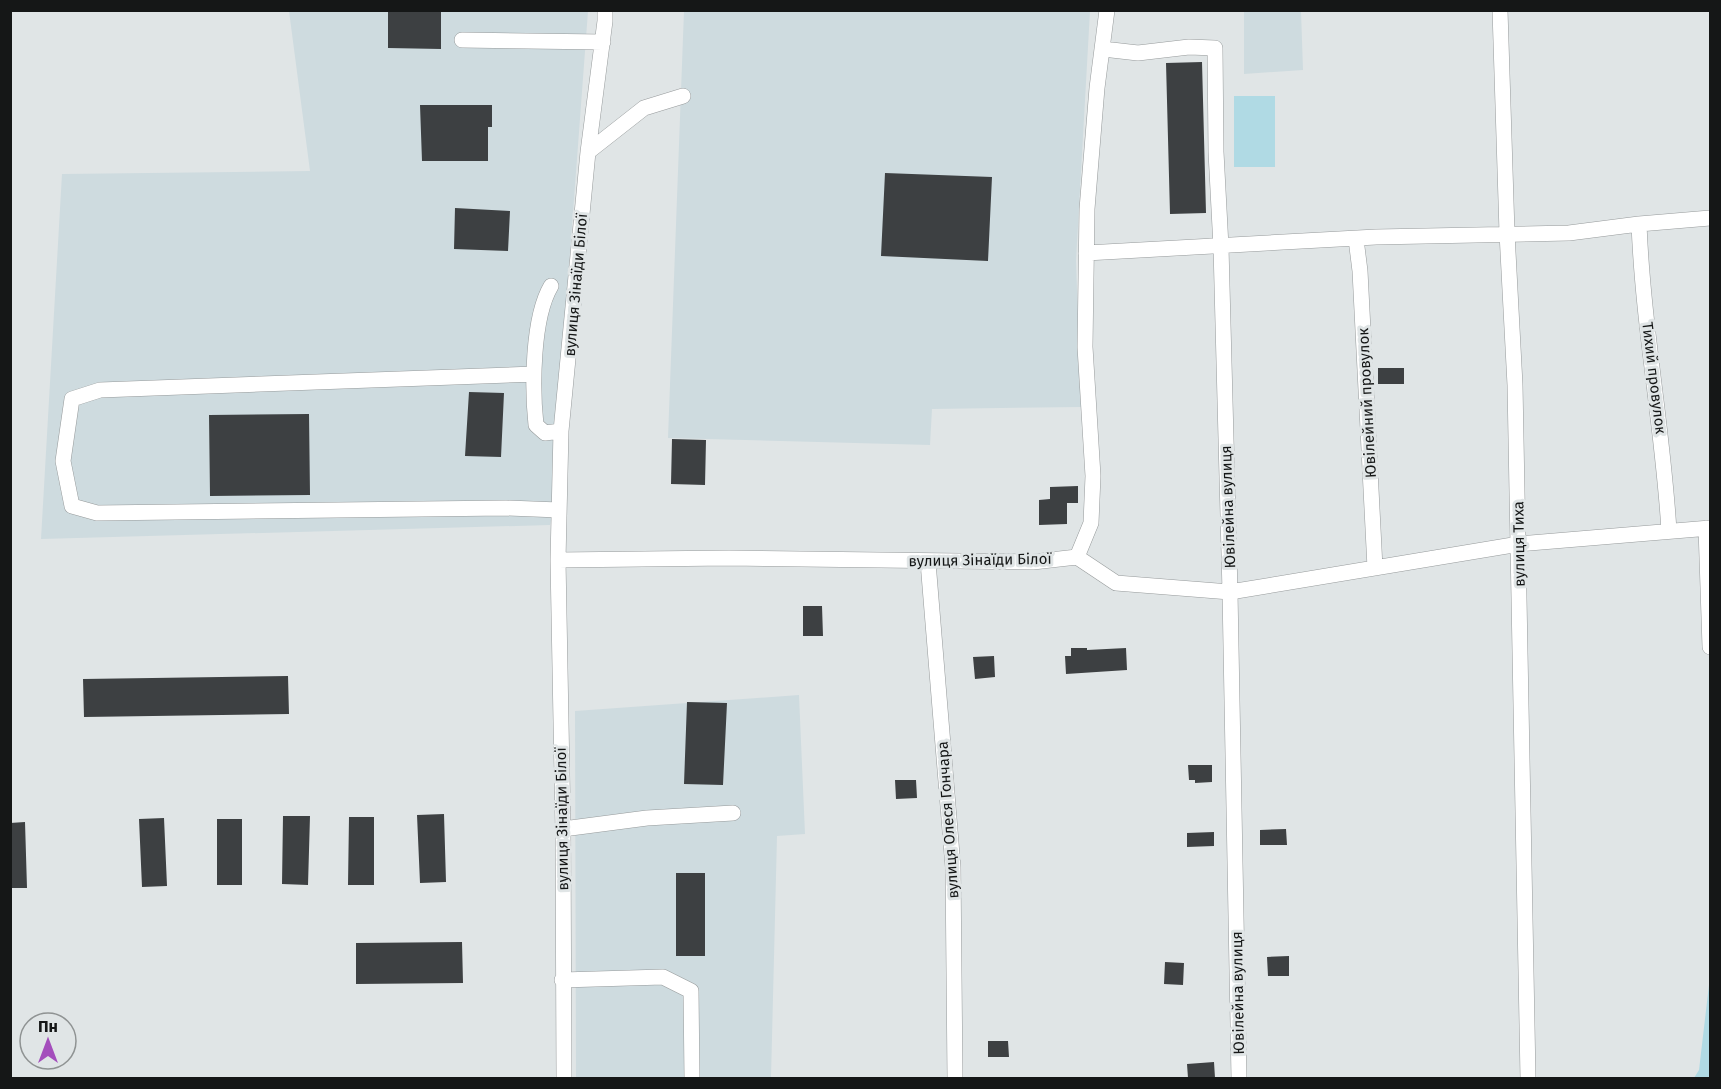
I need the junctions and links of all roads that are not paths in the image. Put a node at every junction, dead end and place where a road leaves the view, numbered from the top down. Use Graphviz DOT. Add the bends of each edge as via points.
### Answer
graph roads {
  1 [pos="605,10"];
  2 [pos="1107,10"];
  3 [pos="1500,10"];
  4 [pos="462,40"];
  5 [pos="603,42"];
  6 [pos="1103,49"];
  7 [pos="682,96"];
  8 [pos="588,152"];
  9 [pos="1710,218"];
  10 [pos="1639,224"];
  11 [pos="1507,233"];
  12 [pos="1356,239"];
  13 [pos="1221,247"];
  14 [pos="1086,253"];
  15 [pos="551,286"];
  16 [pos="534,374"];
  17 [pos="561,431"];
  18 [pos="559,510"];
  19 [pos="1708,528"];
  20 [pos="1669,531"];
  21 [pos="1519,544"];
  22 [pos="1077,557"];
  23 [pos="558,560"];
  24 [pos="928,562"];
  25 [pos="1375,568"];
  26 [pos="1230,592"];
  27 [pos="1710,646"];
  28 [pos="733,813"];
  29 [pos="563,829"];
  30 [pos="562,980"];
  31 [pos="564,1078"];
  32 [pos="692,1078"];
  33 [pos="955,1078"];
  34 [pos="1239,1078"];
  35 [pos="1528,1078"];
  1 -- 5 [label="street, вулиця Зінаїди Білої"];
  2 -- 6 [label="street"];
  3 -- 11 [label="street, вулиця Тиха"];
  4 -- 5 [label="street"];
  5 -- 8 [label="street, вулиця Зінаїди Білої"];
  6 -- 13 [label="street, Ювілейна вулиця" via="1138,53 1215,48"];
  6 -- 14 [label="street"];
  7 -- 8 [label="street" via="644,108"];
  8 -- 17 [label="street, вулиця Зінаїди Білої"];
  9 -- 10 [label="street"];
  10 -- 11 [label="street" via="1569,233"];
  10 -- 20 [label="street, Тихий провулок" via="1641,281 1665,468"];
  11 -- 12 [label="street"];
  11 -- 21 [label="street, вулиця Тиха"];
  12 -- 13 [label="street"];
  12 -- 25 [label="street, Ювілейний провулок"];
  13 -- 14 [label="street"];
  13 -- 26 [label="street, Ювілейна вулиця"];
  14 -- 22 [label="street" via="1085,346 1093,476 1091,523"];
  15 -- 16 [label="street" via="539,320"];
  16 -- 17 [label="street" via="536,425 544,433"];
  16 -- 18 [label="street" via="100,390 72,399 63,461 72,506 97,513"];
  17 -- 18 [label="street, вулиця Зінаїди Білої"];
  18 -- 23 [label="street, вулиця Зінаїди Білої"];
  19 -- 20 [label="street"];
  19 -- 27 [label="street"];
  20 -- 21 [label="street"];
  21 -- 25 [label="street"];
  21 -- 35 [label="street, вулиця Тиха"];
  22 -- 24 [label="street, вулиця Зінаїди Білої" via="1033,562"];
  22 -- 26 [label="street" via="1116,583"];
  23 -- 24 [label="street, вулиця Зінаїди Білої"];
  23 -- 29 [label="street, вулиця Зінаїди Білої"];
  24 -- 33 [label="street, вулиця Олеся Гончара" via="953,867"];
  25 -- 26 [label="street"];
  26 -- 34 [label="street, Ювілейна вулиця"];
  28 -- 29 [label="street" via="647,818"];
  29 -- 30 [label="street, вулиця Зінаїди Білої"];
  30 -- 31 [label="street, вулиця Зінаїди Білої"];
  30 -- 32 [label="street" via="663,977 691,991"];
}
